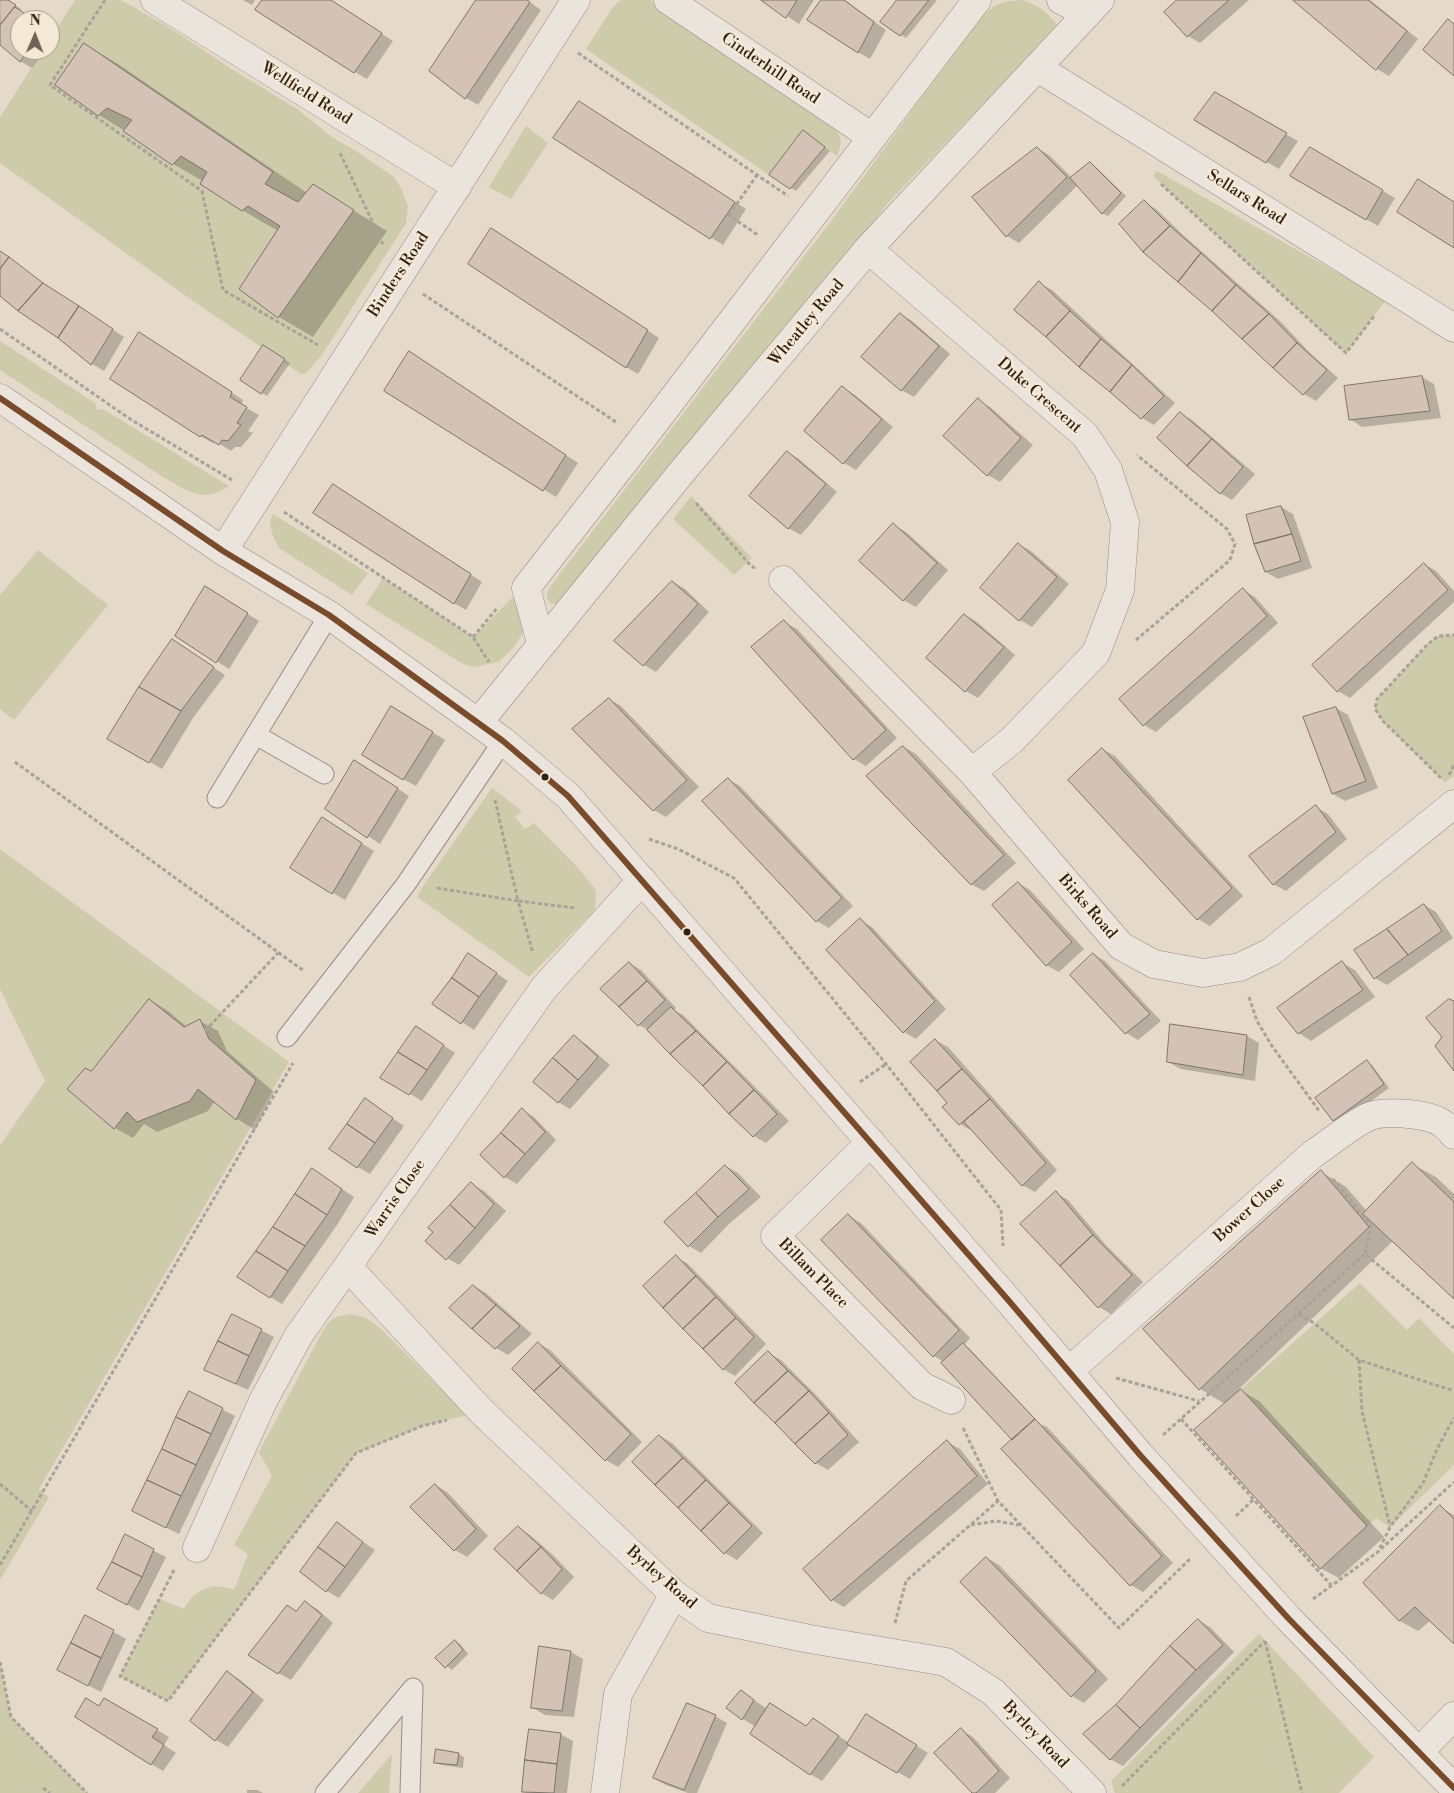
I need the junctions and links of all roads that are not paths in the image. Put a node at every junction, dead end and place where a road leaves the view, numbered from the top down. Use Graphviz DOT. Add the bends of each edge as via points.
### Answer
graph roads {
  1 [pos="155,0"];
  2 [pos="576,0"];
  3 [pos="668,0"];
  4 [pos="977,0"];
  5 [pos="1061,0"];
  6 [pos="1093,7"];
  7 [pos="1038,68"];
  8 [pos="872,137"];
  9 [pos="457,187"];
  10 [pos="868,249"];
  11 [pos="1454,328"];
  12 [pos="0,398"];
  13 [pos="223,551"];
  14 [pos="783,580"];
  15 [pos="329,616"];
  16 [pos="541,643"];
  17 [pos="478,723"];
  18 [pos="256,735"];
  19 [pos="495,752"];
  20 [pos="972,772"];
  21 [pos="324,774"];
  22 [pos="1450,793"];
  23 [pos="217,798"];
  24 [pos="642,880"];
  25 [pos="287,1037"];
  26 [pos="1454,1135"];
  27 [pos="871,1142"];
  28 [pos="348,1267"];
  29 [pos="1069,1371"];
  30 [pos="951,1400"];
  31 [pos="197,1548"];
  32 [pos="674,1594"];
  33 [pos="1454,1716"];
  34 [pos="1420,1752"];
  35 [pos="1454,1788"];
  36 [pos="325,1793"];
  37 [pos="410,1793"];
  38 [pos="605,1793"];
  39 [pos="1092,1793"];
  1 -- 9 [label="street, Wellfield Road"];
  2 -- 9 [label="street, Binders Road"];
  3 -- 8 [label="street, Cinderhill Road"];
  4 -- 8 [label="street"];
  5 -- 6 [label="street, Wheatley Road"];
  6 -- 7 [label="street, Wheatley Road"];
  7 -- 10 [label="street, Wheatley Road"];
  7 -- 11 [label="street, Sellars Road"];
  8 -- 16 [label="street" via="526,588"];
  9 -- 13 [label="street, Binders Road"];
  10 -- 16 [label="street, Wheatley Road"];
  10 -- 20 [label="street, Duke Crescent" via="1085,435 1108,470 1125,522 1120,590 1096,653 1012,740"];
  12 -- 13 [label="street"];
  13 -- 15 [label="street"];
  14 -- 20 [label="street, Birks Road"];
  15 -- 17 [label="street"];
  15 -- 18 [label="lane"];
  16 -- 17 [label="street, Wheatley Road"];
  17 -- 19 [label="street"];
  18 -- 21 [label="lane"];
  18 -- 23 [label="lane"];
  19 -- 24 [label="street" via="568,796"];
  19 -- 25 [label="lane" via="406,884"];
  20 -- 22 [label="street, Birks Road" via="1121,946 1154,964 1203,973 1240,967 1271,952"];
  24 -- 27 [label="street"];
  24 -- 28 [label="street, Warris Close" via="544,988"];
  26 -- 29 [label="street, Bower Close" via="1442,1123 1421,1115 1370,1116 1313,1154"];
  27 -- 29 [label="street"];
  27 -- 30 [label="street, Billam Place" via="775,1236 922,1386"];
  28 -- 31 [label="street, Warris Close" via="299,1335 263,1401"];
  28 -- 32 [label="street, Byrley Road" via="482,1412"];
  29 -- 34 [label="street" via="1140,1455 1288,1618"];
  32 -- 38 [label="street" via="618,1694"];
  32 -- 39 [label="street, Byrley Road" via="708,1618 946,1662 993,1692"];
  33 -- 34 [label="street"];
  34 -- 35 [label="street"];
  36 -- 37 [label="lane" via="413,1688"];
}
